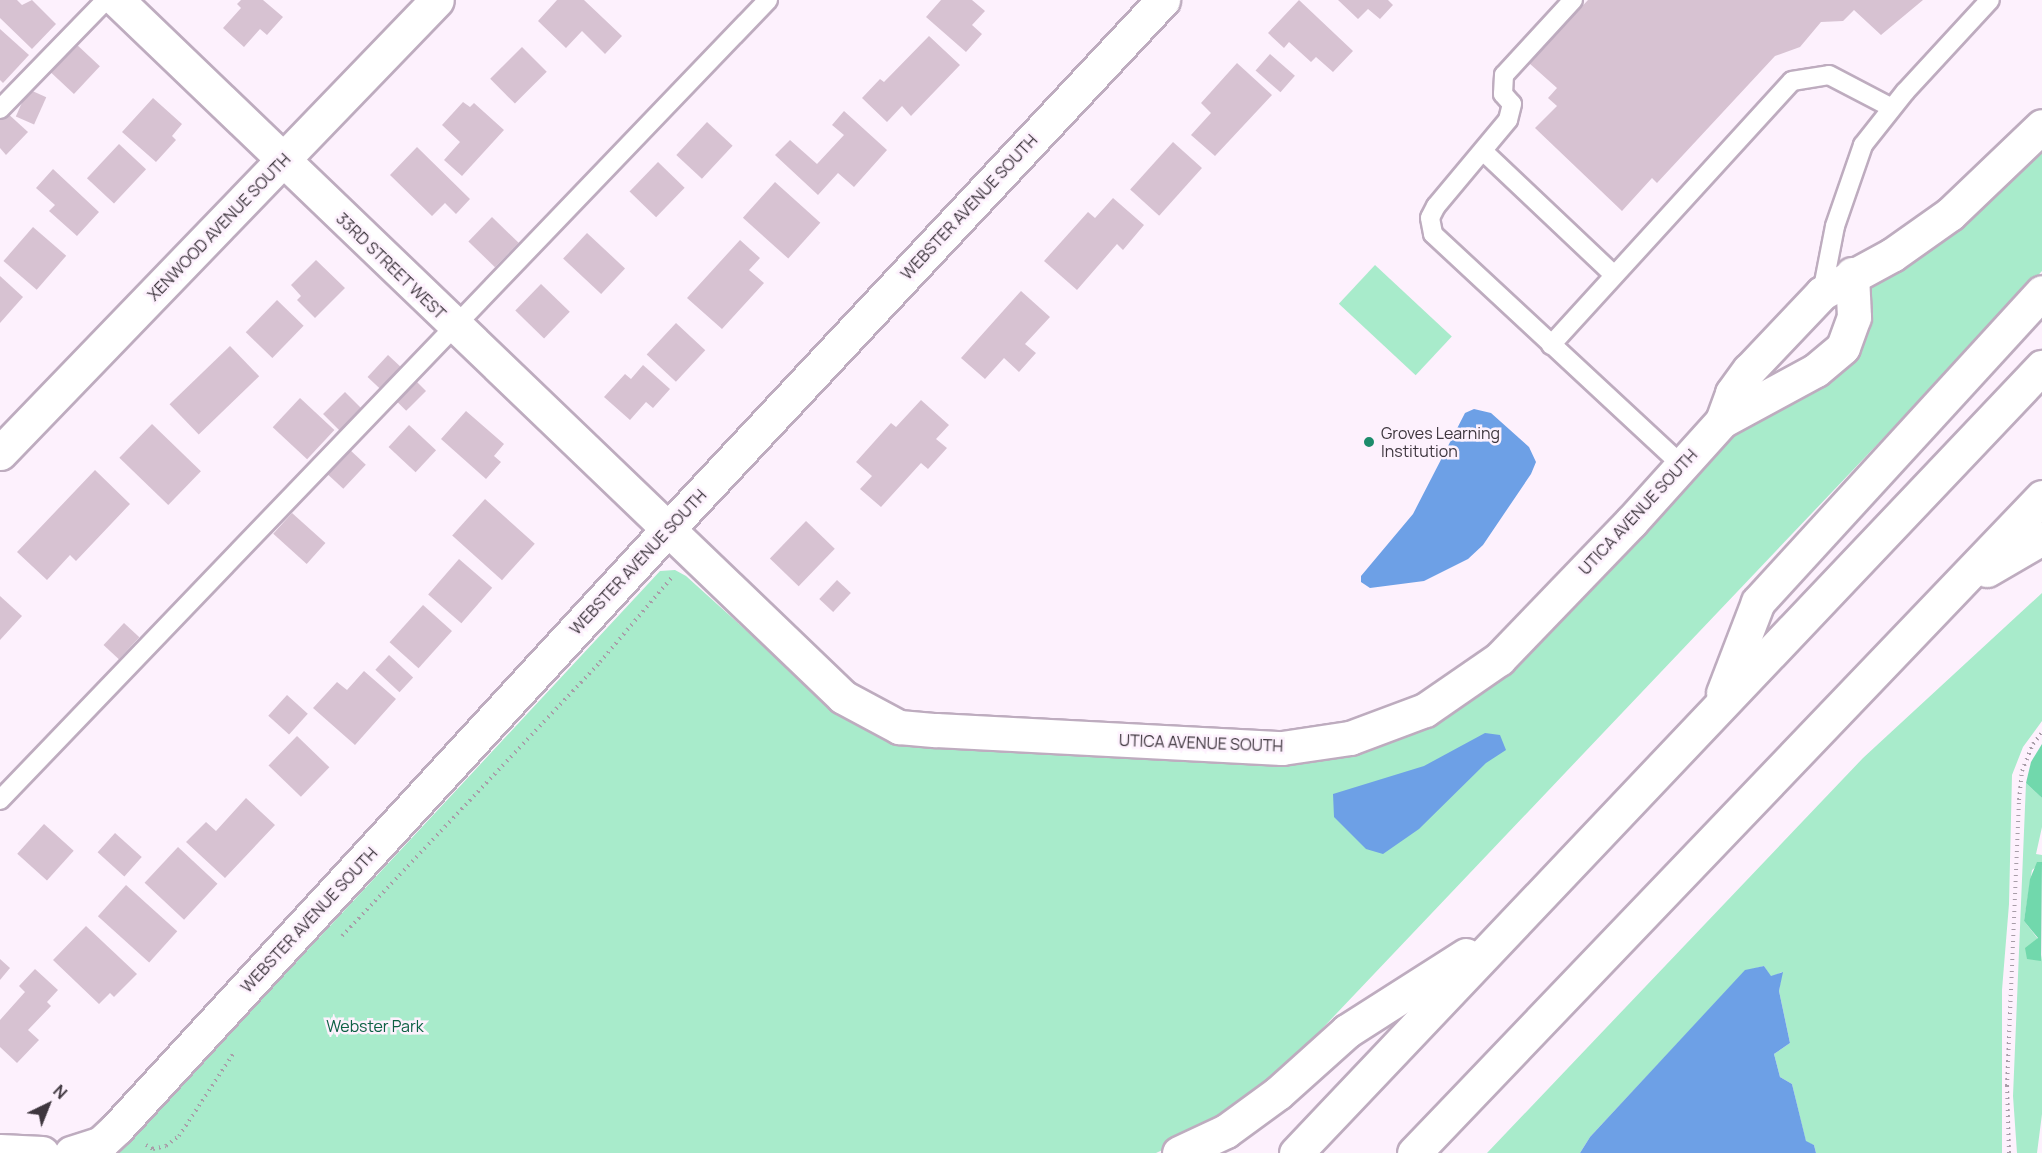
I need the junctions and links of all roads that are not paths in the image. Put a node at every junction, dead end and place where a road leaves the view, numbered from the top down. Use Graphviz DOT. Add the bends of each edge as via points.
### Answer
graph roads {
  1 [pos="106,0"];
  2 [pos="117,0"];
  3 [pos="437,0"];
  4 [pos="768,0"];
  5 [pos="1163,0"];
  6 [pos="1573,0"];
  7 [pos="1990,0"];
  8 [pos="1892,108"];
  9 [pos="0,109"];
  10 [pos="2042,126"];
  11 [pos="1483,151"];
  12 [pos="282,161"];
  13 [pos="1852,274"];
  14 [pos="1614,275"];
  15 [pos="2042,292"];
  16 [pos="1822,293"];
  17 [pos="455,327"];
  18 [pos="1551,345"];
  19 [pos="2042,367"];
  20 [pos="1722,421"];
  21 [pos="0,453"];
  22 [pos="1682,465"];
  23 [pos="2042,497"];
  24 [pos="667,530"];
  25 [pos="2042,538"];
  26 [pos="1954,590"];
  27 [pos="1718,707"];
  28 [pos="0,800"];
  29 [pos="1508,928"];
  30 [pos="0,1150"];
  31 [pos="42,1153"];
  32 [pos="71,1153"];
  33 [pos="1179,1153"];
  34 [pos="1296,1153"];
  35 [pos="1414,1153"];
  1 -- 9 [label="lane"];
  2 -- 12 [label="main road, 33RD STREET WEST"];
  3 -- 12 [label="main road, XENWOOD AVENUE SOUTH"];
  4 -- 17 [label="lane"];
  5 -- 24 [label="main road, WEBSTER AVENUE SOUTH"];
  6 -- 11 [label="lane" via="1504,75 1503,94 1512,104 1508,120"];
  7 -- 8 [label="lane"];
  8 -- 14 [label="lane" via="1829,75 1792,81"];
  8 -- 16 [label="lane" via="1863,145 1835,226"];
  10 -- 13 [label="main road, UTICA AVENUE SOUTH" via="1950,214 1892,255"];
  11 -- 14 [label="lane"];
  11 -- 18 [label="lane" via="1436,206 1430,218 1433,234"];
  12 -- 17 [label="main road, 33RD STREET WEST"];
  12 -- 21 [label="main road, XENWOOD AVENUE SOUTH"];
  13 -- 16 [label="main road, UTICA AVENUE SOUTH"];
  13 -- 20 [label="main road, UTICA AVENUE SOUTH" via="1854,317 1843,347 1816,370"];
  14 -- 18 [label="lane"];
  15 -- 27 [label="main road" via="1758,602"];
  16 -- 20 [label="main road, UTICA AVENUE SOUTH" via="1749,370 1732,393"];
  17 -- 24 [label="main road, 33RD STREET WEST"];
  17 -- 28 [label="lane"];
  18 -- 22 [label="lane"];
  19 -- 27 [label="main road"];
  20 -- 22 [label="main road, UTICA AVENUE SOUTH"];
  22 -- 24 [label="main road, UTICA AVENUE SOUTH" via="1499,659 1457,691 1425,710 1350,738 1282,748 899,727 843,697"];
  23 -- 26 [label="main road"];
  24 -- 32 [label="main road, WEBSTER AVENUE SOUTH" via="117,1128 101,1143"];
  25 -- 26 [label="main road"];
  26 -- 35 [label="main road"];
  27 -- 29 [label="main road"];
  29 -- 33 [label="main road" via="1347,1031 1278,1093 1227,1131"];
  29 -- 34 [label="main road"];
  30 -- 31 [label="main road"];
}
